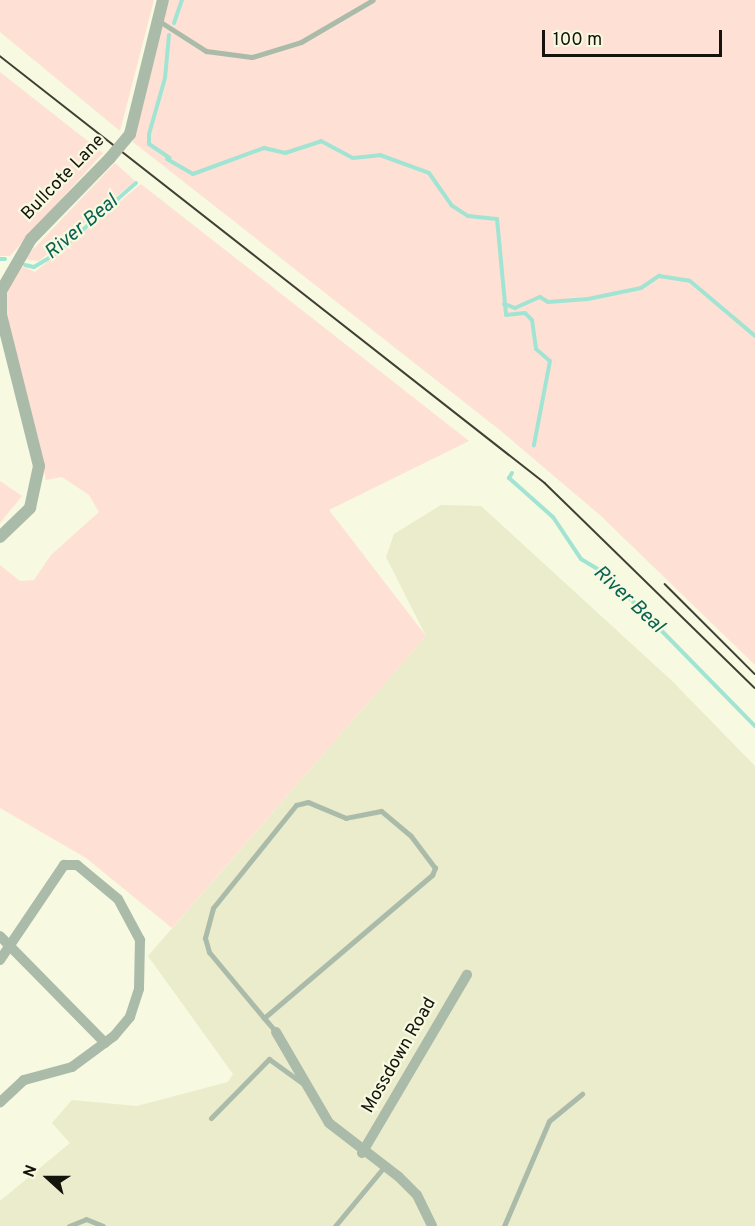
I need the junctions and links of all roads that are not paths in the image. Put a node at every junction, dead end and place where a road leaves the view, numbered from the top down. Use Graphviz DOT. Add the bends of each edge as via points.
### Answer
graph roads {
  1 [pos="373,0"];
  2 [pos="163,1"];
  3 [pos="159,21"];
  4 [pos="0,537"];
  5 [pos="0,936"];
  6 [pos="10,944"];
  7 [pos="0,960"];
  8 [pos="467,975"];
  9 [pos="264,1018"];
  10 [pos="276,1032"];
  11 [pos="105,1043"];
  12 [pos="302,1083"];
  13 [pos="582,1094"];
  14 [pos="0,1102"];
  15 [pos="211,1118"];
  16 [pos="362,1154"];
  17 [pos="384,1167"];
  18 [pos="69,1226"];
  19 [pos="103,1226"];
  20 [pos="335,1226"];
  21 [pos="432,1226"];
  22 [pos="504,1226"];
  1 -- 3 [label="lane" via="301,42 252,57 206,51"];
  2 -- 3 [label="street, Bullcote Lane"];
  3 -- 4 [label="street, Bullcote Lane, bridge" via="130,134 31,239 2,291 1,315 39,466 30,508"];
  5 -- 6 [label="street"];
  6 -- 7 [label="street"];
  6 -- 11 [label="street"];
  6 -- 11 [label="street" via="64,865 76,865 118,899 140,940 139,989 130,1017"];
  8 -- 16 [label="street, Mossdown Road"];
  9 -- 9 [label="lane" via="209,952 205,938 213,908 296,805 308,802 346,818 381,811 411,836 435,868 432,875"];
  9 -- 10 [label="lane"];
  10 -- 12 [label="street"];
  11 -- 14 [label="street" via="72,1067 24,1080"];
  12 -- 15 [label="lane" via="269,1059"];
  12 -- 16 [label="street" via="329,1123"];
  13 -- 22 [label="lane" via="549,1121"];
  16 -- 17 [label="street"];
  17 -- 20 [label="lane"];
  17 -- 21 [label="street" via="417,1195"];
  18 -- 19 [label="lane" via="86,1219"];
}
